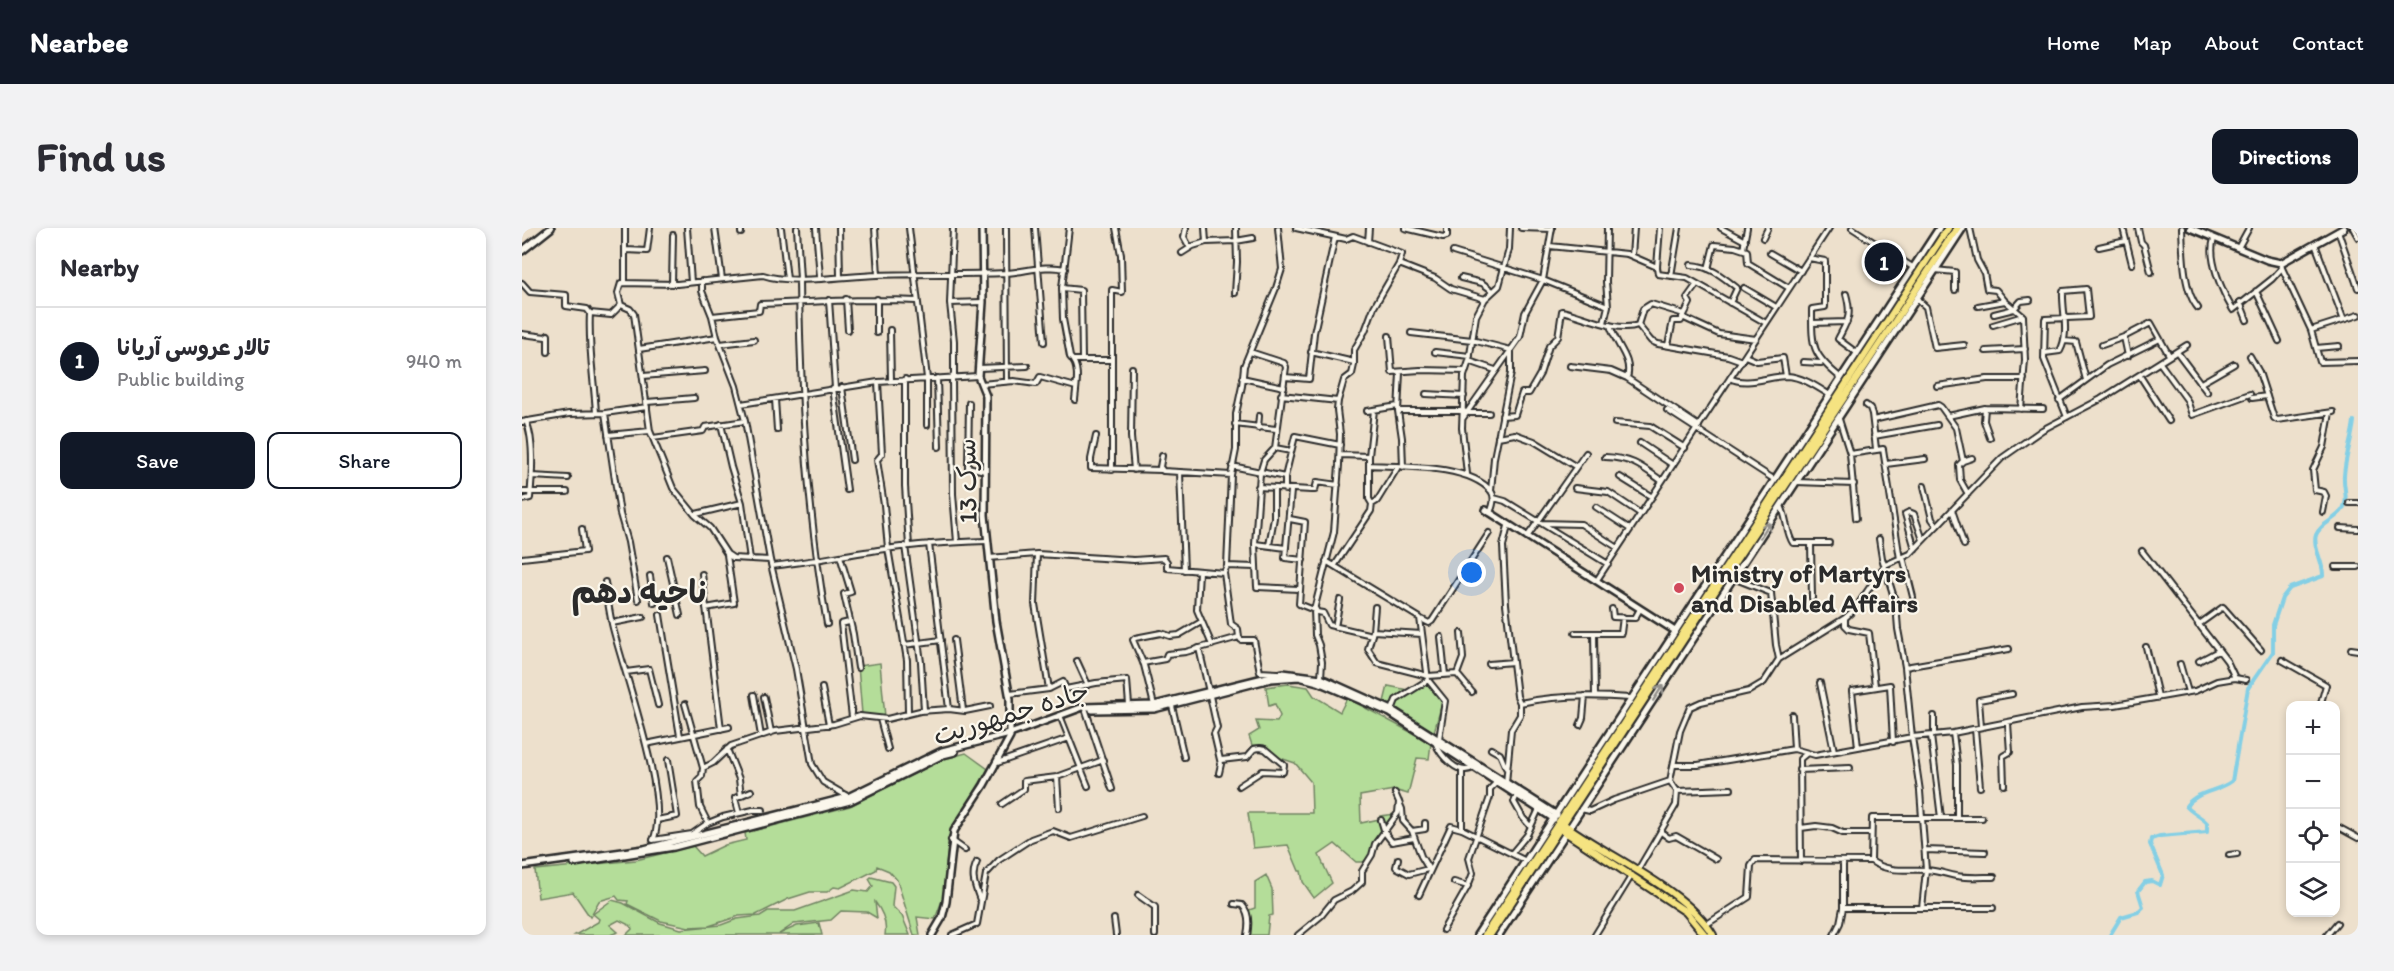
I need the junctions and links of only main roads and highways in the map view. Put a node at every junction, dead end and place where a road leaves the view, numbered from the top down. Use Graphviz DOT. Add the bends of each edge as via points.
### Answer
graph roads {
  1 [pos="550,228"];
  2 [pos="982,228"];
  3 [pos="1939,228"];
  4 [pos="1948,228"];
  5 [pos="1957,228"];
  6 [pos="1963,228"];
  7 [pos="2190,228"];
  8 [pos="2341,230"];
  9 [pos="522,251"];
  10 [pos="1488,512"];
  11 [pos="1675,631"];
  12 [pos="1210,694"];
  13 [pos="1060,718"];
  14 [pos="1010,735"];
  15 [pos="1437,740"];
  16 [pos="1561,825"];
  17 [pos="522,867"];
  18 [pos="1668,896"];
  19 [pos="932,935"];
  20 [pos="1477,935"];
  21 [pos="1485,935"];
  22 [pos="1490,935"];
  23 [pos="1499,935"];
  24 [pos="1704,935"];
  25 [pos="1713,935"];
  1 -- 9 [label="main road"];
  2 -- 14 [label="main road, سرک 13" via="978,376 986,396 987,542 1010,694"];
  3 -- 11 [label="main road"];
  4 -- 16 [label="main road"];
  5 -- 16 [label="main road"];
  16 -- 6 [label="main road, one-way" via="1581,809"];
  7 -- 8 [label="main road" via="2282,265"];
  10 -- 11 [label="main road"];
  11 -- 16 [label="main road" via="1630,698"];
  12 -- 13 [label="main road, جاده جمهوریت" via="1154,709 1086,711"];
  12 -- 13 [label="main road, جاده جمهوریت" via="1154,705 1083,707"];
  12 -- 15 [label="main road, جاده جمهوریت" via="1271,679 1299,677 1390,713"];
  12 -- 15 [label="main road, جاده جمهوریت" via="1278,673 1302,674 1321,678 1392,710"];
  13 -- 14 [label="main road, جاده جمهوریت"];
  14 -- 17 [label="main road, جاده جمهوریت" via="942,751 848,797 671,839 644,849"];
  14 -- 17 [label="main road, جاده جمهوریت" via="943,755 850,801 644,854"];
  14 -- 19 [label="main road, سرک 13" via="954,831 946,902"];
  15 -- 16 [label="main road, جاده جمهوریت"];
  15 -- 16 [label="main road, جاده جمهوریت" via="1506,783"];
  16 -- 18 [label="main road"];
  16 -- 20 [label="main road" via="1526,861"];
  16 -- 21 [label="main road"];
  16 -- 22 [label="main road"];
  16 -- 23 [label="main road"];
  18 -- 24 [label="main road"];
  18 -- 25 [label="main road" via="1698,914"];
}
